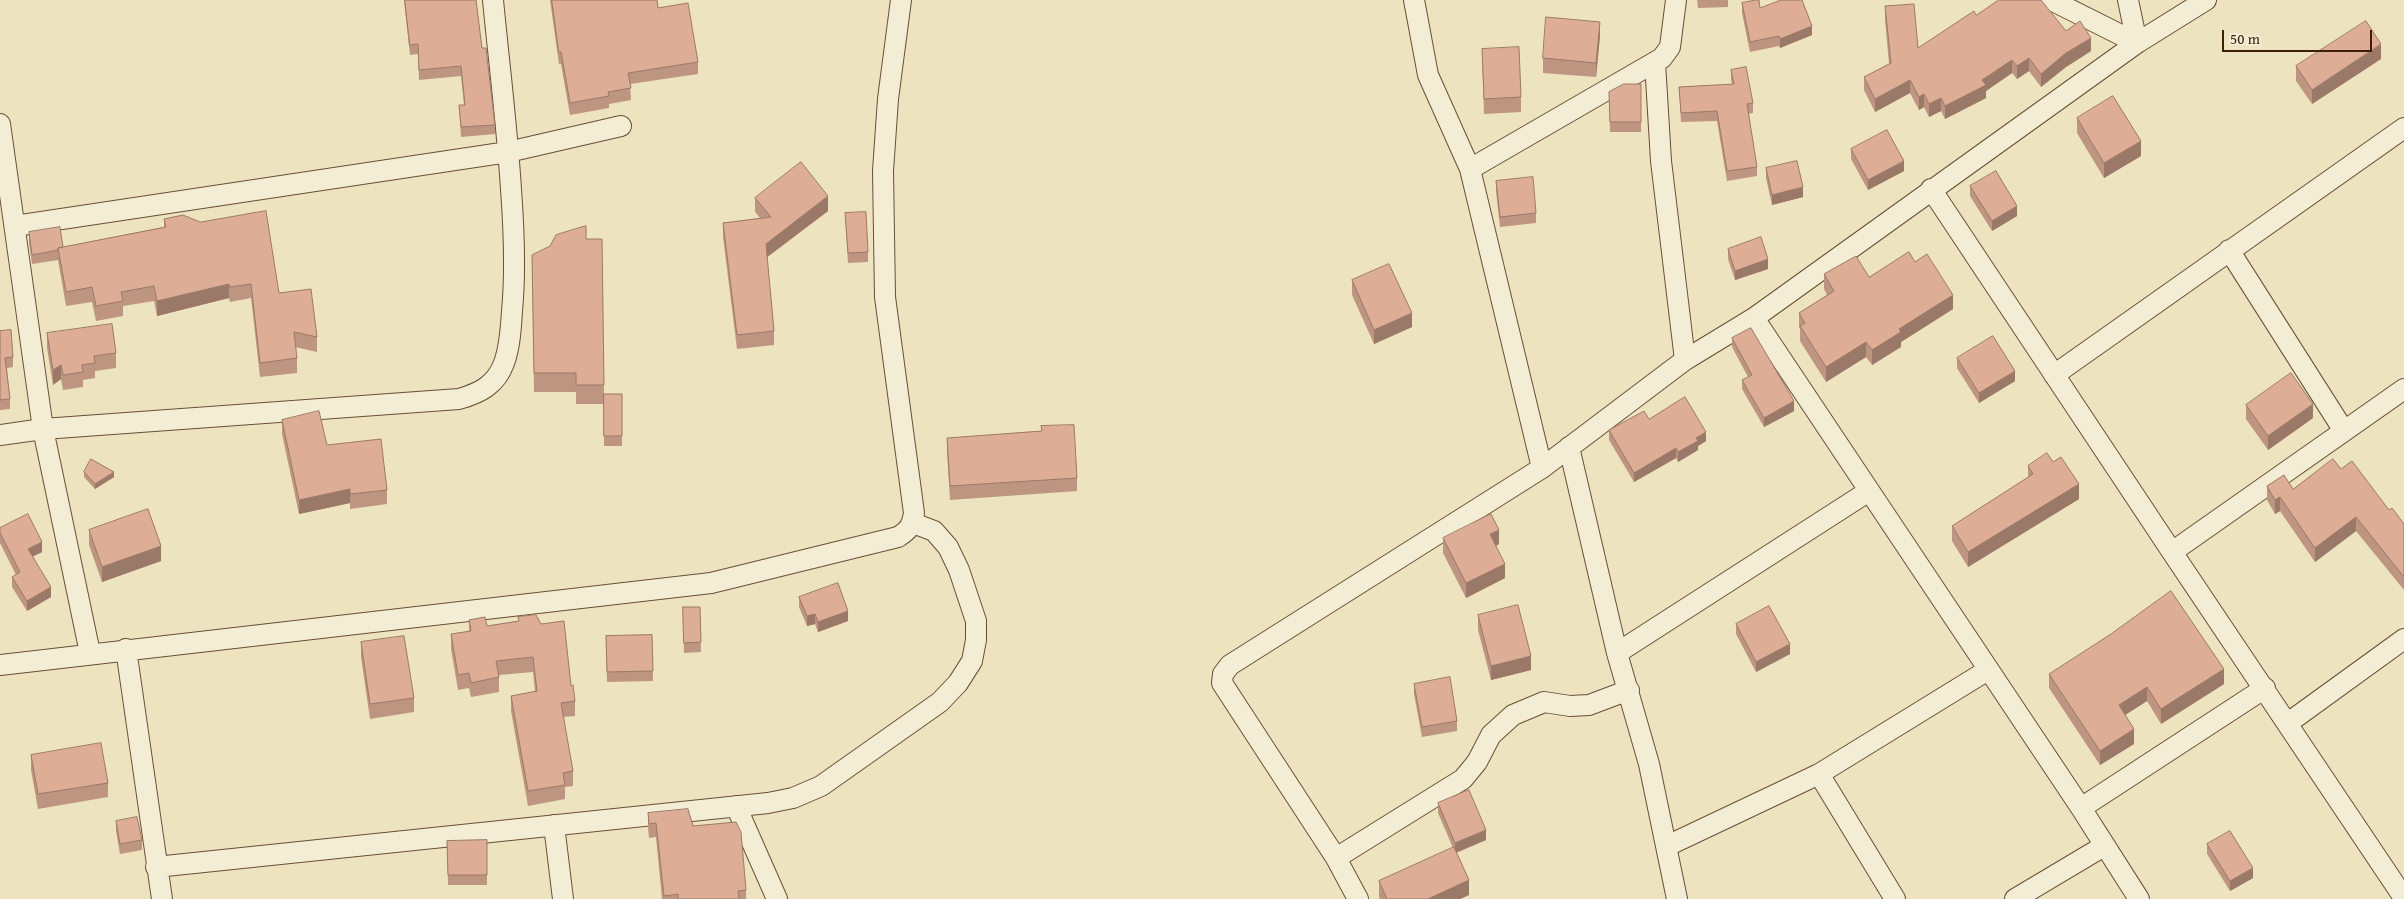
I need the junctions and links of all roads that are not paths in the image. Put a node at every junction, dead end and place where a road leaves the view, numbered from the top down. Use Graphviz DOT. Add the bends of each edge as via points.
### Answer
graph roads {
  1 [pos="493,0"];
  2 [pos="901,0"];
  3 [pos="1414,0"];
  4 [pos="1676,0"];
  5 [pos="2051,0"];
  6 [pos="2128,0"];
  7 [pos="2206,0"];
  8 [pos="2137,43"];
  9 [pos="1655,62"];
  10 [pos="0,124"];
  11 [pos="621,126"];
  12 [pos="2404,128"];
  13 [pos="508,152"];
  14 [pos="1470,169"];
  15 [pos="1931,189"];
  16 [pos="15,226"];
  17 [pos="2229,250"];
  18 [pos="1754,318"];
  19 [pos="1685,360"];
  20 [pos="2054,375"];
  21 [pos="2404,388"];
  22 [pos="43,429"];
  23 [pos="2344,431"];
  24 [pos="0,435"];
  25 [pos="1569,447"];
  26 [pos="1542,468"];
  27 [pos="1869,490"];
  28 [pos="913,524"];
  29 [pos="2172,552"];
  30 [pos="2404,639"];
  31 [pos="126,649"];
  32 [pos="90,653"];
  33 [pos="1618,653"];
  34 [pos="0,665"];
  35 [pos="1988,670"];
  36 [pos="2265,688"];
  37 [pos="1629,690"];
  38 [pos="2288,723"];
  39 [pos="1819,774"];
  40 [pos="736,806"];
  41 [pos="2081,808"];
  42 [pos="554,825"];
  43 [pos="1667,846"];
  44 [pos="2104,846"];
  45 [pos="1336,858"];
  46 [pos="156,867"];
  47 [pos="2404,898"];
  48 [pos="162,899"];
  49 [pos="563,899"];
  50 [pos="777,899"];
  51 [pos="1358,899"];
  52 [pos="1678,899"];
  53 [pos="1895,899"];
  54 [pos="2015,899"];
  55 [pos="2140,899"];
  1 -- 13 [label="street"];
  2 -- 28 [label="street" via="888,99 883,171 885,287"];
  3 -- 14 [label="street" via="1428,75"];
  4 -- 9 [label="street" via="1670,48"];
  5 -- 8 [label="street"];
  6 -- 8 [label="street"];
  7 -- 8 [label="street"];
  8 -- 15 [label="street"];
  9 -- 14 [label="street"];
  9 -- 19 [label="street" via="1661,161"];
  10 -- 16 [label="street"];
  11 -- 13 [label="street"];
  12 -- 17 [label="street"];
  13 -- 16 [label="street"];
  13 -- 22 [label="street" via="515,248 511,329 505,362 486,388 477,394 459,399"];
  14 -- 26 [label="street"];
  15 -- 18 [label="street"];
  15 -- 20 [label="street"];
  16 -- 22 [label="street"];
  17 -- 20 [label="street"];
  17 -- 23 [label="street"];
  18 -- 19 [label="street"];
  18 -- 27 [label="street"];
  19 -- 25 [label="street"];
  20 -- 29 [label="street"];
  21 -- 23 [label="street"];
  22 -- 24 [label="street"];
  22 -- 32 [label="street"];
  23 -- 29 [label="street"];
  25 -- 26 [label="street"];
  25 -- 33 [label="street"];
  26 -- 45 [label="street" via="1230,665 1223,674 1222,683"];
  27 -- 33 [label="street"];
  27 -- 35 [label="street"];
  28 -- 31 [label="street" via="898,537 710,583"];
  28 -- 40 [label="street" via="934,531 948,547 959,570 976,621 972,661 940,702 821,786 793,798"];
  29 -- 36 [label="street"];
  30 -- 38 [label="street"];
  31 -- 32 [label="street"];
  31 -- 46 [label="street"];
  32 -- 34 [label="street"];
  33 -- 37 [label="street"];
  35 -- 39 [label="street"];
  35 -- 41 [label="street"];
  36 -- 38 [label="street"];
  36 -- 41 [label="street"];
  37 -- 43 [label="street"];
  37 -- 45 [label="street" via="1589,705 1544,702 1513,714 1491,734 1477,762 1463,779"];
  38 -- 47 [label="street"];
  39 -- 43 [label="street"];
  39 -- 53 [label="street"];
  40 -- 42 [label="street"];
  40 -- 50 [label="street"];
  41 -- 44 [label="street"];
  42 -- 46 [label="street"];
  42 -- 49 [label="street"];
  43 -- 52 [label="street"];
  44 -- 54 [label="street"];
  44 -- 55 [label="street"];
  45 -- 51 [label="street"];
  46 -- 48 [label="street"];
}
